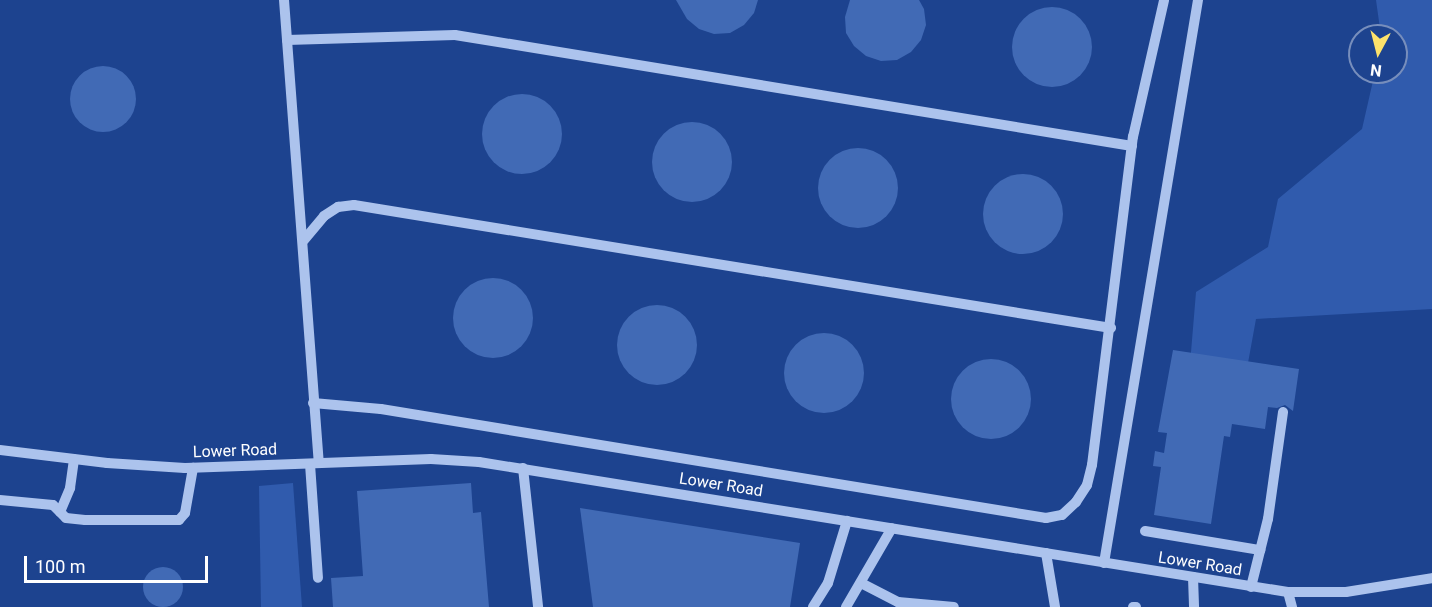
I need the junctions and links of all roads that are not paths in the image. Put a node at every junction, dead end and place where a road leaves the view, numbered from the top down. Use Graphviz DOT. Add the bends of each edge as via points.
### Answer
graph roads {
  1 [pos="284,0"];
  2 [pos="1164,0"];
  3 [pos="1198,0"];
  4 [pos="287,40"];
  5 [pos="1132,146"];
  6 [pos="304,240"];
  7 [pos="1111,328"];
  8 [pos="313,403"];
  9 [pos="1283,412"];
  10 [pos="0,450"];
  11 [pos="74,459"];
  12 [pos="314,464"];
  13 [pos="193,468"];
  14 [pos="523,468"];
  15 [pos="0,500"];
  16 [pos="60,512"];
  17 [pos="847,521"];
  18 [pos="892,528"];
  19 [pos="1145,531"];
  20 [pos="1260,550"];
  21 [pos="1046,553"];
  22 [pos="1104,563"];
  23 [pos="1192,577"];
  24 [pos="318,578"];
  25 [pos="1432,578"];
  26 [pos="861,583"];
  27 [pos="1251,587"];
  28 [pos="1288,592"];
  29 [pos="538,607"];
  30 [pos="813,607"];
  31 [pos="846,607"];
  32 [pos="954,607"];
  33 [pos="1055,607"];
  34 [pos="1194,607"];
  35 [pos="1292,607"];
  1 -- 4 [label="street"];
  2 -- 5 [label="street"];
  3 -- 22 [label="street"];
  4 -- 5 [label="street" via="455,35"];
  4 -- 6 [label="street"];
  5 -- 7 [label="street"];
  6 -- 7 [label="street" via="324,216 338,207 354,205"];
  6 -- 8 [label="street"];
  7 -- 8 [label="street" via="1087,485 1062,515 1046,518 381,409"];
  8 -- 12 [label="street"];
  9 -- 20 [label="street"];
  10 -- 11 [label="street, Lower Road"];
  11 -- 13 [label="street, Lower Road"];
  11 -- 16 [label="street" via="70,488"];
  12 -- 13 [label="street, Lower Road"];
  12 -- 14 [label="street, Lower Road" via="431,459"];
  12 -- 24 [label="street"];
  13 -- 16 [label="street" via="185,513 178,520 85,520 66,518"];
  14 -- 17 [label="street, Lower Road"];
  14 -- 29 [label="street"];
  15 -- 16 [label="street" via="53,506"];
  17 -- 18 [label="street, Lower Road"];
  17 -- 30 [label="street" via="828,583"];
  18 -- 21 [label="street, Lower Road"];
  18 -- 26 [label="street"];
  19 -- 20 [label="street"];
  20 -- 27 [label="street"];
  21 -- 22 [label="street, Lower Road"];
  21 -- 33 [label="street"];
  22 -- 23 [label="street, Lower Road"];
  23 -- 27 [label="street, Lower Road"];
  23 -- 34 [label="street"];
  25 -- 28 [label="street, Lower Road" via="1346,592"];
  26 -- 31 [label="street"];
  26 -- 32 [label="street" via="898,602"];
  27 -- 28 [label="street, Lower Road"];
  28 -- 35 [label="street"];
}
